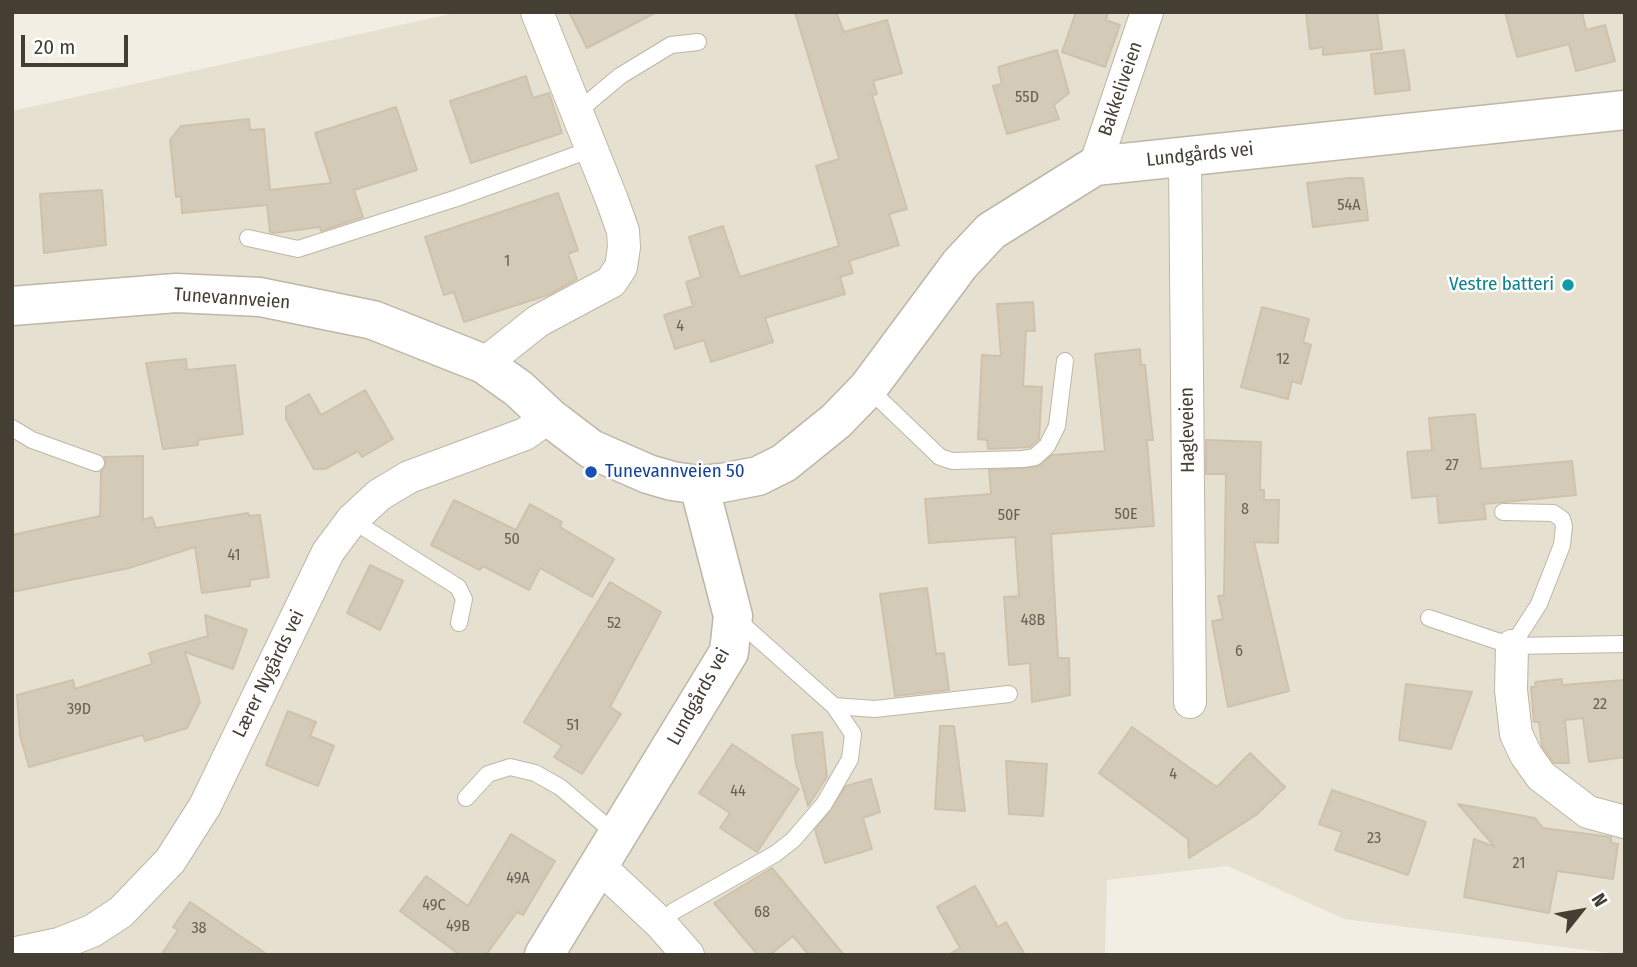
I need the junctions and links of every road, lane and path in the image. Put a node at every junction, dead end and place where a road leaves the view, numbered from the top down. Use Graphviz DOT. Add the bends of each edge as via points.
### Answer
graph roads {
  1 [pos="537,12"];
  2 [pos="1147,12"];
  3 [pos="698,42"];
  4 [pos="1625,110"];
  5 [pos="577,112"];
  6 [pos="592,149"];
  7 [pos="1185,158"];
  8 [pos="1095,166"];
  9 [pos="248,238"];
  10 [pos="12,306"];
  11 [pos="1065,361"];
  12 [pos="484,364"];
  13 [pos="868,388"];
  14 [pos="549,417"];
  15 [pos="12,428"];
  16 [pos="96,463"];
  17 [pos="699,485"];
  18 [pos="1503,512"];
  19 [pos="352,520"];
  20 [pos="733,616"];
  21 [pos="1429,618"];
  22 [pos="459,623"];
  23 [pos="1625,644"];
  24 [pos="1512,646"];
  25 [pos="1009,694"];
  26 [pos="1190,702"];
  27 [pos="834,706"];
  28 [pos="466,798"];
  29 [pos="1625,822"];
  30 [pos="608,851"];
  31 [pos="660,923"];
  32 [pos="12,954"];
  33 [pos="544,955"];
  34 [pos="688,955"];
  1 -- 5 [label="street"];
  2 -- 8 [label="street, Bakkeliveien"];
  3 -- 5 [label="lane" via="671,46 620,76"];
  4 -- 7 [label="street, Lundgårds vei"];
  5 -- 6 [label="street"];
  6 -- 9 [label="lane" via="298,249"];
  6 -- 12 [label="street" via="623,231 621,267 611,282 538,321"];
  7 -- 8 [label="street, Lundgårds vei"];
  7 -- 26 [label="street, Hagleveien"];
  8 -- 13 [label="street, Lundgårds vei" via="991,231 960,264"];
  10 -- 12 [label="street, Tunevannveien" via="164,294 260,297 373,320"];
  11 -- 13 [label="lane" via="1057,426 1047,446 1035,457 1023,459 952,461 940,457"];
  12 -- 14 [label="street, Tunevannveien"];
  13 -- 17 [label="street, Lundgårds vei" via="784,463 758,476"];
  14 -- 17 [label="street, Tunevannveien" via="591,449 648,474"];
  14 -- 19 [label="street, Lærer Nygårds vei" via="525,434 409,477 379,495"];
  15 -- 16 [label="lane"];
  17 -- 20 [label="street, Lundgårds vei"];
  18 -- 24 [label="lane" via="1553,513 1564,526 1562,545 1539,604"];
  19 -- 22 [label="lane" via="458,587 464,599"];
  19 -- 32 [label="street, Lærer Nygårds vei" via="328,552 205,806 170,861 121,912 92,931"];
  20 -- 27 [label="lane"];
  20 -- 30 [label="street, Lundgårds vei" via="729,652"];
  21 -- 24 [label="lane"];
  23 -- 24 [label="lane"];
  24 -- 29 [label="street" via="1516,734 1526,755 1541,776 1588,812"];
  25 -- 27 [label="lane" via="875,709"];
  27 -- 31 [label="lane" via="853,734 849,759 810,822 775,854"];
  28 -- 30 [label="lane" via="488,774 510,767 535,773 560,788"];
  30 -- 31 [label="street"];
  30 -- 33 [label="street, Lundgårds vei"];
  31 -- 34 [label="street"];
}
